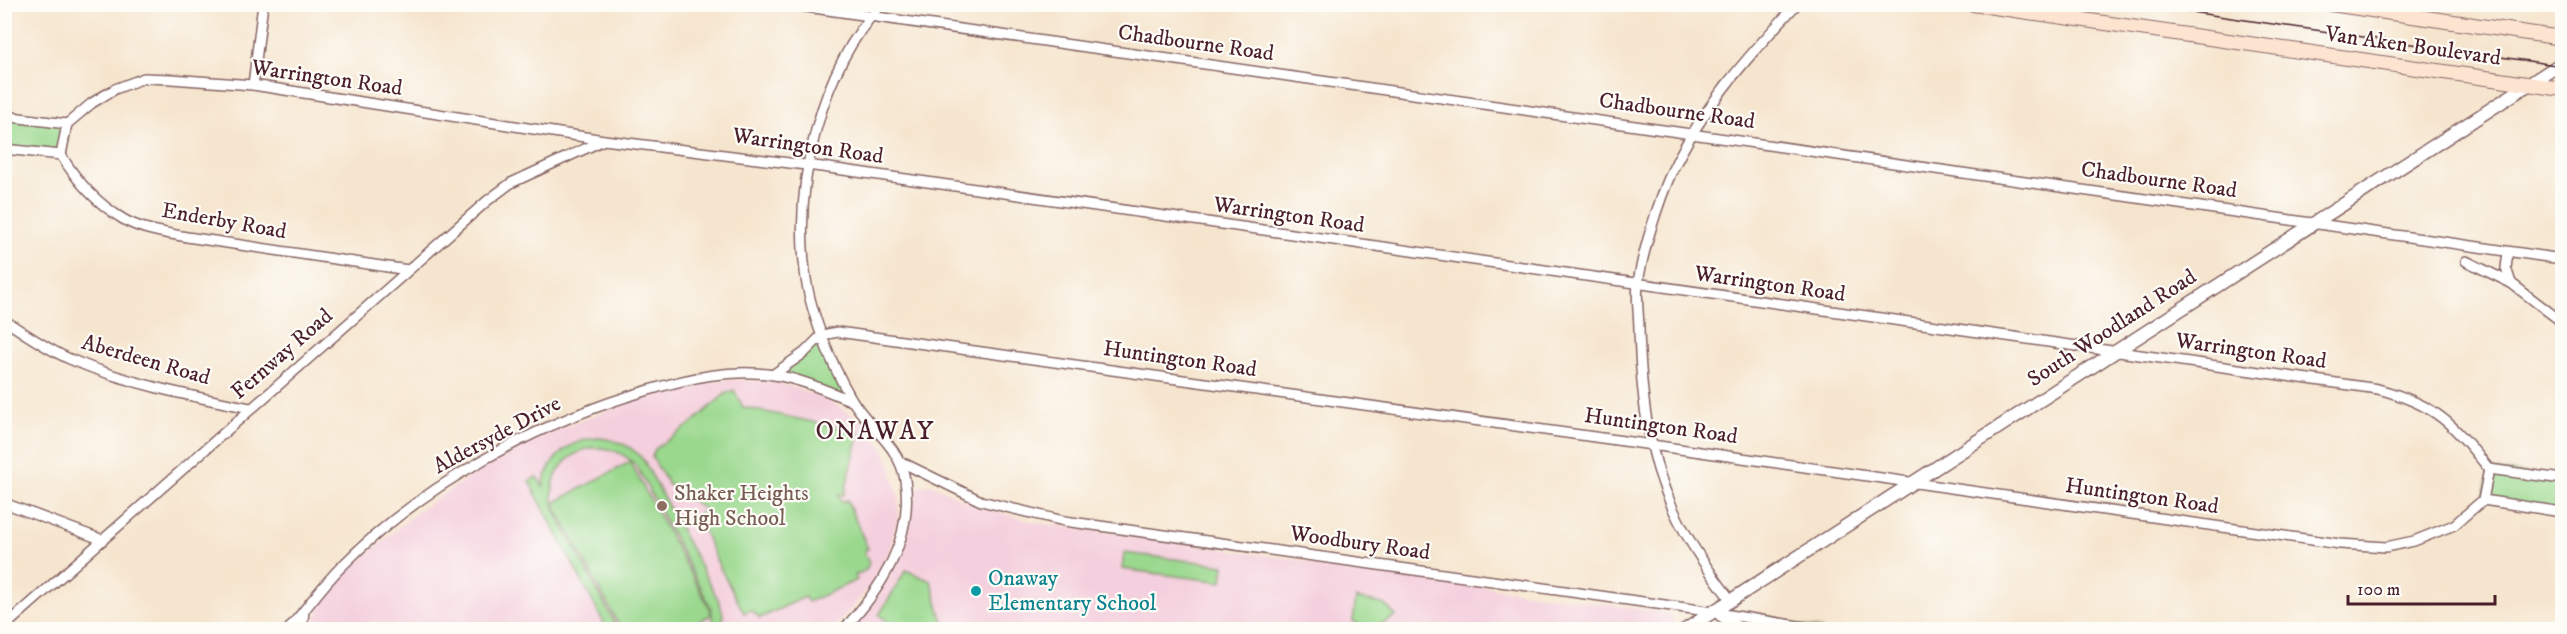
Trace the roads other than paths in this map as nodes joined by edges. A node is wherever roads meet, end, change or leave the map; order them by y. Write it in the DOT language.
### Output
graph roads {
  1 [pos="263,4"];
  2 [pos="786,4"];
  3 [pos="882,4"];
  4 [pos="1797,4"];
  5 [pos="1973,4"];
  6 [pos="2331,4"];
  7 [pos="871,16"];
  8 [pos="2562,38"];
  9 [pos="2562,63"];
  10 [pos="2531,83"];
  11 [pos="253,85"];
  12 [pos="2562,89"];
  13 [pos="4,116"];
  14 [pos="67,124"];
  15 [pos="1695,133"];
  16 [pos="604,140"];
  17 [pos="4,148"];
  18 [pos="61,155"];
  19 [pos="809,165"];
  20 [pos="2315,222"];
  21 [pos="2508,252"];
  22 [pos="2562,259"];
  23 [pos="2466,261"];
  24 [pos="408,270"];
  25 [pos="2511,284"];
  26 [pos="1638,285"];
  27 [pos="4,320"];
  28 [pos="2562,322"];
  29 [pos="822,335"];
  30 [pos="2115,352"];
  31 [pos="774,374"];
  32 [pos="852,401"];
  33 [pos="250,408"];
  34 [pos="1650,444"];
  35 [pos="901,462"];
  36 [pos="2489,469"];
  37 [pos="2562,479"];
  38 [pos="1912,482"];
  39 [pos="2483,500"];
  40 [pos="4,503"];
  41 [pos="2562,512"];
  42 [pos="103,540"];
  43 [pos="1730,599"];
  44 [pos="304,610"];
  45 [pos="1712,612"];
  46 [pos="4,627"];
  47 [pos="1789,627"];
  48 [pos="288,630"];
  49 [pos="302,630"];
  50 [pos="843,630"];
  51 [pos="1685,630"];
  52 [pos="1744,630"];
  53 [pos="1823,630"];
  1 -- 11 [label="street"];
  2 -- 7 [label="street, Chadbourne Road"];
  3 -- 7 [label="street"];
  4 -- 15 [label="street"];
  5 -- 10 [label="main road, Van Aken Boulevard"];
  6 -- 8 [label="main road, Van Aken Boulevard"];
  7 -- 15 [label="street, Chadbourne Road"];
  7 -- 19 [label="street"];
  9 -- 10 [label="street, South Woodland Road"];
  10 -- 12 [label="main road, Van Aken Boulevard"];
  10 -- 20 [label="street, South Woodland Road"];
  11 -- 14 [label="street, Warrington Road"];
  11 -- 16 [label="street, Warrington Road"];
  13 -- 14 [label="street"];
  14 -- 18 [label="street"];
  15 -- 20 [label="street, Chadbourne Road"];
  15 -- 26 [label="street"];
  16 -- 19 [label="street, Warrington Road"];
  16 -- 24 [label="street, Fernway Road"];
  17 -- 18 [label="street"];
  18 -- 24 [label="street, Enderby Road"];
  19 -- 26 [label="street, Warrington Road"];
  19 -- 29 [label="street"];
  20 -- 21 [label="street, Chadbourne Road"];
  20 -- 30 [label="street, South Woodland Road"];
  21 -- 22 [label="street, Chadbourne Road"];
  21 -- 25 [label="street"];
  23 -- 25 [label="street"];
  24 -- 33 [label="street, Fernway Road"];
  25 -- 28 [label="street"];
  26 -- 30 [label="street, Warrington Road"];
  26 -- 34 [label="street"];
  27 -- 33 [label="street, Aberdeen Road"];
  29 -- 31 [label="street"];
  29 -- 32 [label="street"];
  29 -- 34 [label="street, Huntington Road"];
  30 -- 36 [label="street, Warrington Road"];
  30 -- 38 [label="street, South Woodland Road"];
  31 -- 32 [label="street, Aldersyde Drive"];
  31 -- 44 [label="street, Aldersyde Drive"];
  32 -- 35 [label="street"];
  33 -- 42 [label="street, Fernway Road"];
  34 -- 38 [label="street, Huntington Road"];
  34 -- 43 [label="street"];
  35 -- 45 [label="street, Woodbury Road"];
  35 -- 50 [label="street"];
  36 -- 37 [label="street"];
  36 -- 39 [label="street"];
  38 -- 39 [label="street, Huntington Road"];
  38 -- 43 [label="street, South Woodland Road"];
  39 -- 41 [label="street"];
  40 -- 42 [label="street"];
  42 -- 46 [label="street, Fernway Road"];
  43 -- 45 [label="street, South Woodland Road"];
  44 -- 48 [label="street, Aldersyde Drive"];
  44 -- 49 [label="street"];
  45 -- 47 [label="street, Woodbury Road"];
  45 -- 51 [label="street, South Woodland Road"];
  45 -- 52 [label="street"];
  47 -- 53 [label="street, Woodbury Road"];
}
